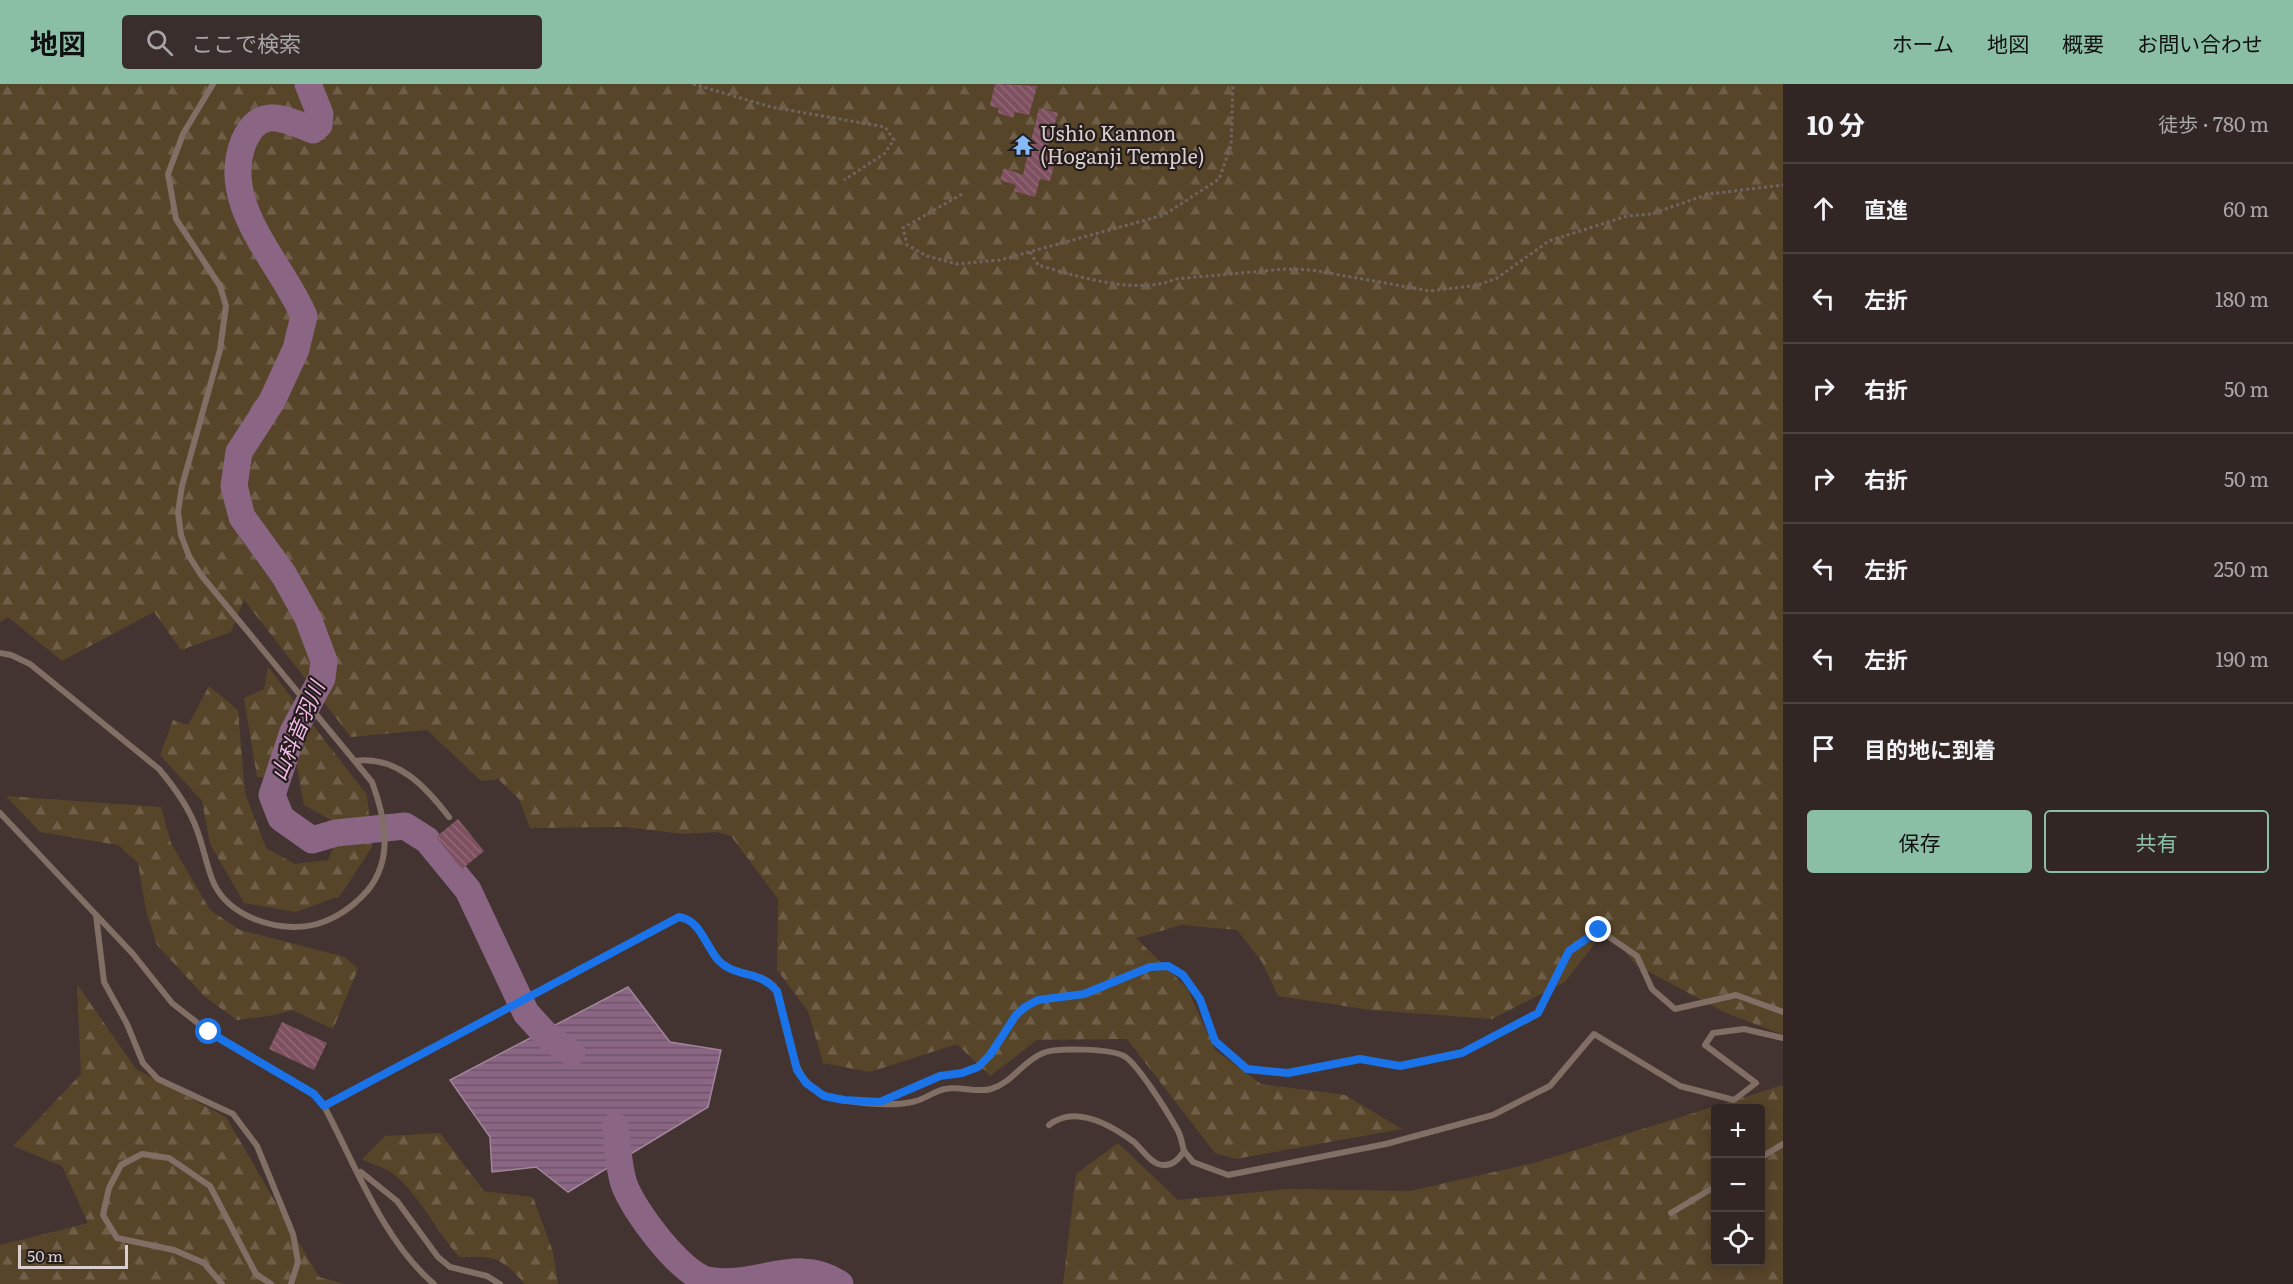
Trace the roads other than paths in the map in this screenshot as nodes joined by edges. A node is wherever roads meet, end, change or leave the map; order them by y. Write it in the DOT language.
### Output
graph roads {
  1 [pos="213,84"];
  2 [pos="0,653"];
  3 [pos="355,761"];
  4 [pos="0,813"];
  5 [pos="449,817"];
  6 [pos="95,913"];
  7 [pos="1783,1012"];
  8 [pos="1783,1038"];
  9 [pos="880,1102"];
  10 [pos="324,1106"];
  11 [pos="1049,1125"];
  12 [pos="1783,1144"];
  13 [pos="1184,1151"];
  14 [pos="1765,1155"];
  15 [pos="358,1170"];
  16 [pos="1711,1189"];
  17 [pos="1671,1214"];
  18 [pos="222,1284"];
  19 [pos="271,1284"];
  20 [pos="291,1284"];
  21 [pos="434,1284"];
  22 [pos="500,1284"];
  1 -- 3 [label="lane"];
  2 -- 3 [label="lane"];
  3 -- 5 [label="lane"];
  4 -- 6 [label="lane"];
  6 -- 10 [label="lane"];
  6 -- 20 [label="lane"];
  7 -- 9 [label="lane"];
  8 -- 13 [label="lane"];
  9 -- 10 [label="lane"];
  9 -- 13 [label="lane"];
  10 -- 15 [label="lane"];
  11 -- 13 [label="lane"];
  12 -- 14 [label="lane"];
  15 -- 21 [label="lane"];
  15 -- 22 [label="lane"];
  16 -- 17 [label="lane"];
  18 -- 19 [label="lane"];
}
